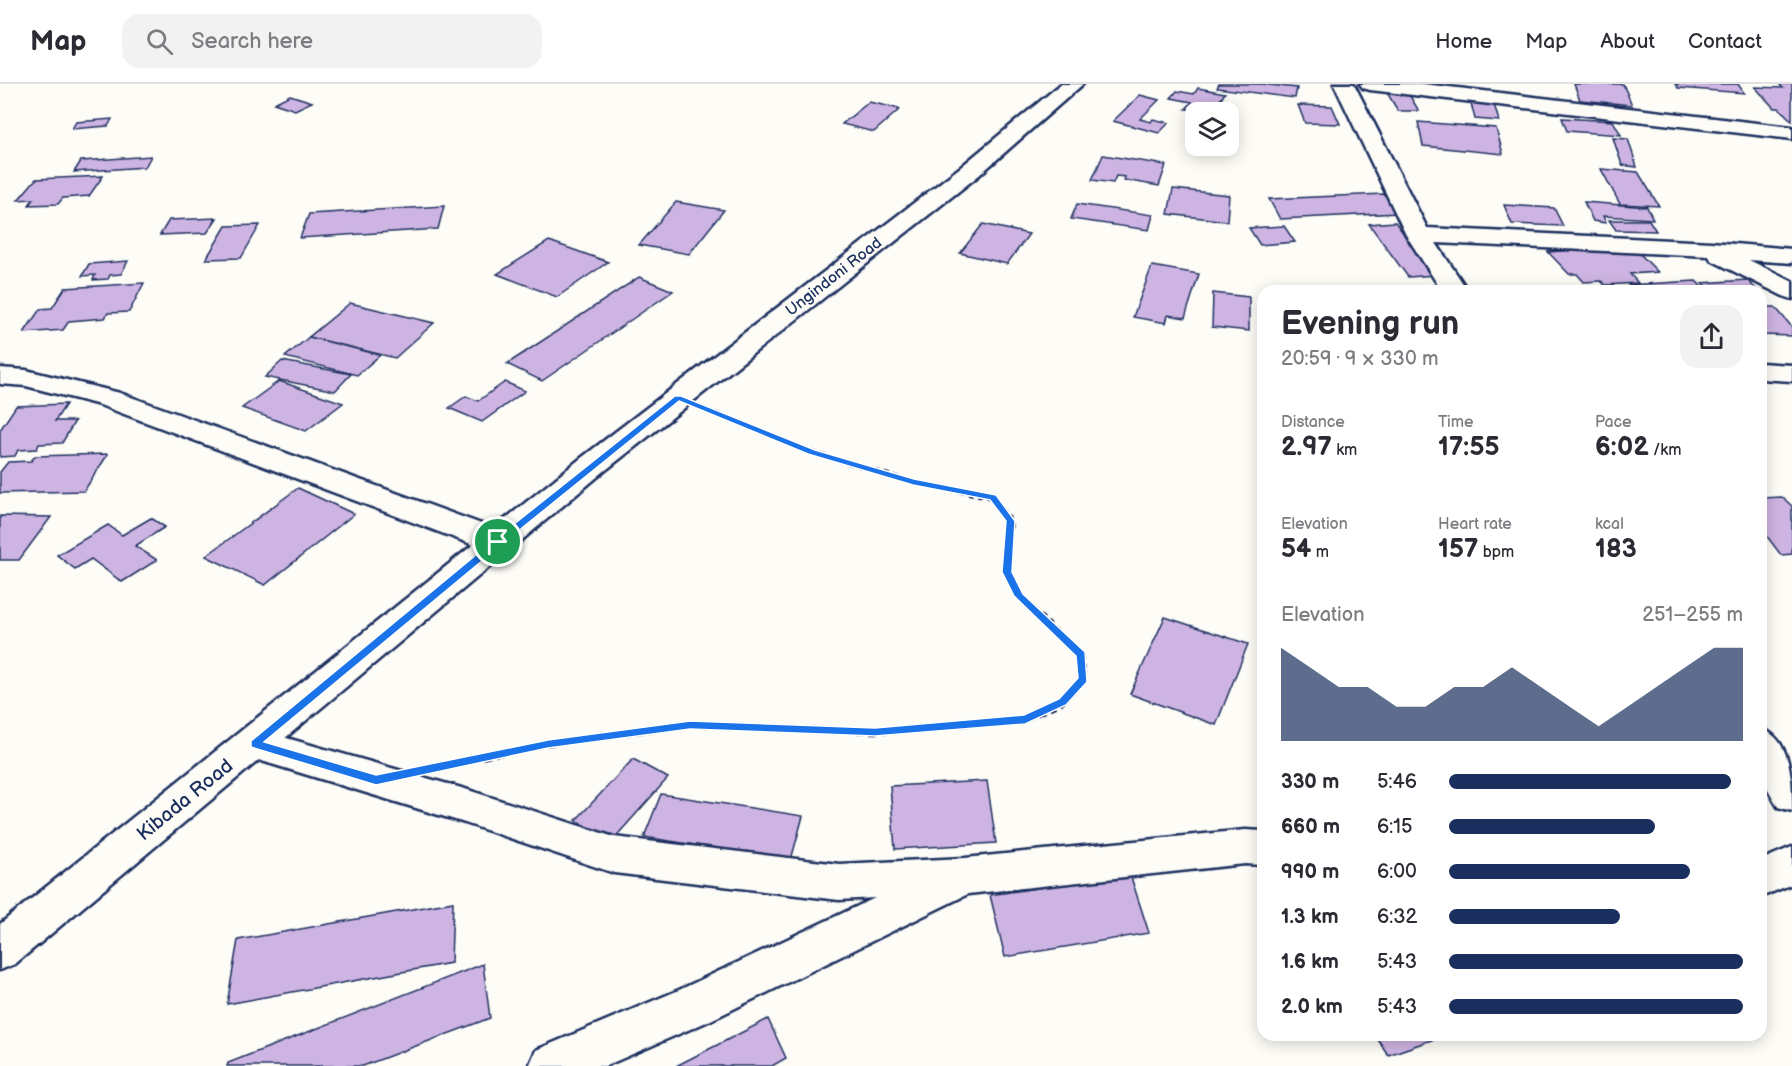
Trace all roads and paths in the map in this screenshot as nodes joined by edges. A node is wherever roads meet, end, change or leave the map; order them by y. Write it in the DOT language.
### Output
graph roads {
  1 [pos="1073,84"];
  2 [pos="1344,84"];
  3 [pos="1370,84"];
  4 [pos="1792,133"];
  5 [pos="1418,235"];
  6 [pos="1711,249"];
  7 [pos="1792,256"];
  8 [pos="1451,285"];
  9 [pos="1792,291"];
  10 [pos="1767,371"];
  11 [pos="1792,372"];
  12 [pos="0,376"];
  13 [pos="678,398"];
  14 [pos="591,466"];
  15 [pos="498,542"];
  16 [pos="255,744"];
  17 [pos="1767,753"];
  18 [pos="456,763"];
  19 [pos="1792,795"];
  20 [pos="1257,848"];
  21 [pos="1792,865"];
  22 [pos="965,876"];
  23 [pos="1767,876"];
  24 [pos="0,950"];
  25 [pos="552,1066"];
  1 -- 13 [label="street, Ungindoni Road"];
  2 -- 5 [label="street"];
  3 -- 4 [label="street"];
  5 -- 6 [label="street"];
  5 -- 8 [label="street"];
  6 -- 7 [label="street"];
  6 -- 9 [label="street"];
  10 -- 11 [label="street"];
  12 -- 15 [label="street"];
  13 -- 14 [label="street, Ungindoni Road"];
  13 -- 18 [label="path"];
  14 -- 15 [label="street, Kibada Road"];
  15 -- 16 [label="street, Kibada Road"];
  16 -- 22 [label="street"];
  16 -- 24 [label="street, Kibada Road"];
  17 -- 19 [label="street"];
  20 -- 22 [label="street"];
  21 -- 23 [label="street"];
  22 -- 25 [label="street"];
}
